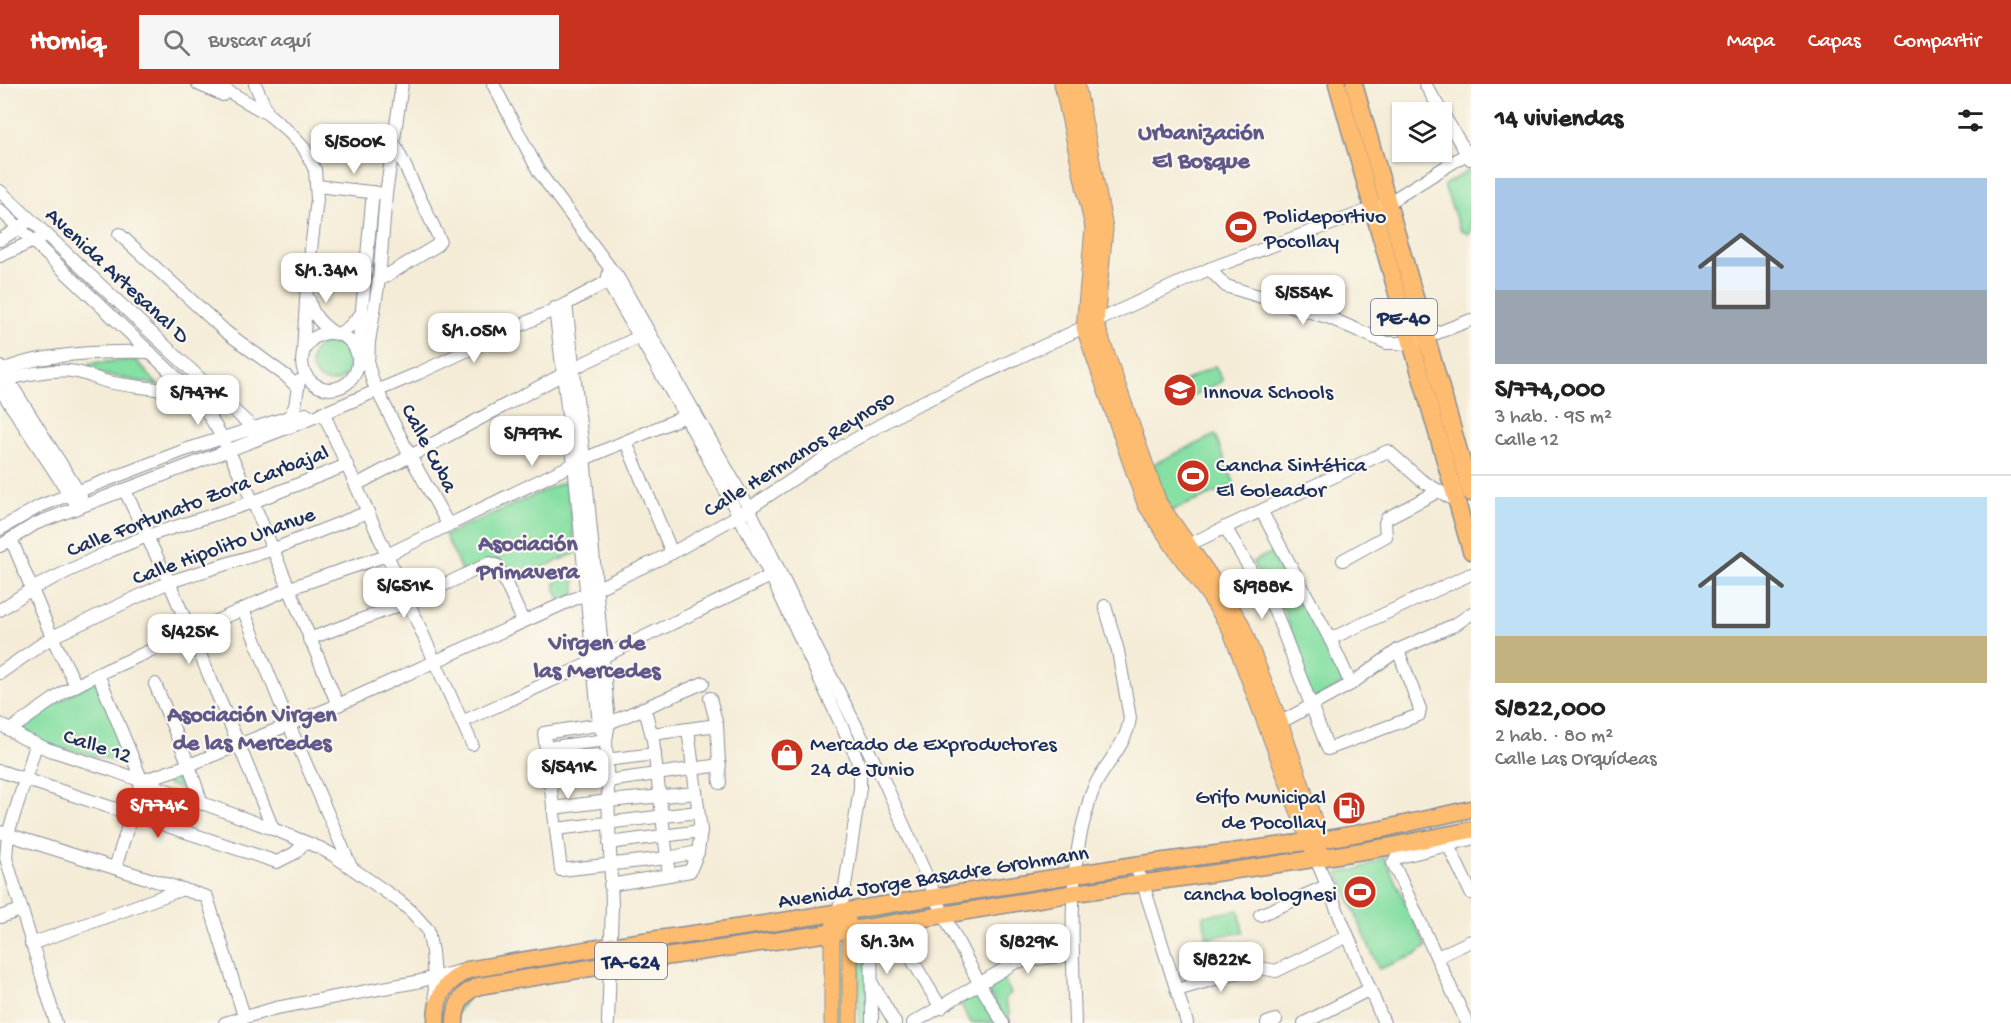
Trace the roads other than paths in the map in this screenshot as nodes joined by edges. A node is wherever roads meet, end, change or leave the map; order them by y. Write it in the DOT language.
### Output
graph roads {
  1 [pos="198,84"];
  2 [pos="215,84"];
  3 [pos="255,84"];
  4 [pos="402,84"];
  5 [pos="493,84"];
  6 [pos="1062,84"];
  7 [pos="1077,84"];
  8 [pos="1427,84"];
  9 [pos="1343,85"];
  10 [pos="268,114"];
  11 [pos="395,145"];
  12 [pos="1470,155"];
  13 [pos="317,186"];
  14 [pos="0,191"];
  15 [pos="373,192"];
  16 [pos="386,194"];
  17 [pos="1094,203"];
  18 [pos="1381,206"];
  19 [pos="0,210"];
  20 [pos="30,219"];
  21 [pos="19,229"];
  22 [pos="119,234"];
  23 [pos="45,235"];
  24 [pos="0,240"];
  25 [pos="34,242"];
  26 [pos="0,256"];
  27 [pos="1209,269"];
  28 [pos="611,275"];
  29 [pos="379,280"];
  30 [pos="307,283"];
  31 [pos="561,306"];
  32 [pos="362,313"];
  33 [pos="1471,320"];
  34 [pos="1090,326"];
  35 [pos="336,334"];
  36 [pos="645,334"];
  37 [pos="1419,340"];
  38 [pos="150,352"];
  39 [pos="302,357"];
  40 [pos="358,358"];
  41 [pos="569,371"];
  42 [pos="2,377"];
  43 [pos="353,377"];
  44 [pos="299,382"];
  45 [pos="370,388"];
  46 [pos="327,389"];
  47 [pos="346,394"];
  48 [pos="199,399"];
  49 [pos="329,410"];
  50 [pos="691,415"];
  51 [pos="290,422"];
  52 [pos="255,435"];
  53 [pos="222,437"];
  54 [pos="626,442"];
  55 [pos="228,451"];
  56 [pos="410,456"];
  57 [pos="579,461"];
  58 [pos="347,465"];
  59 [pos="356,485"];
  60 [pos="1467,489"];
  61 [pos="125,490"];
  62 [pos="1439,491"];
  63 [pos="74,493"];
  64 [pos="253,502"];
  65 [pos="83,507"];
  66 [pos="368,512"];
  67 [pos="744,512"];
  68 [pos="1262,512"];
  69 [pos="1467,520"];
  70 [pos="1163,521"];
  71 [pos="448,524"];
  72 [pos="1225,527"];
  73 [pos="0,528"];
  74 [pos="147,536"];
  75 [pos="5,542"];
  76 [pos="1188,545"];
  77 [pos="274,549"];
  78 [pos="1471,551"];
  79 [pos="672,553"];
  80 [pos="387,555"];
  81 [pos="1343,560"];
  82 [pos="776,573"];
  83 [pos="1471,574"];
  84 [pos="169,582"];
  85 [pos="33,588"];
  86 [pos="290,588"];
  87 [pos="597,588"];
  88 [pos="585,594"];
  89 [pos="408,602"];
  90 [pos="1105,606"];
  91 [pos="243,609"];
  92 [pos="0,610"];
  93 [pos="1471,614"];
  94 [pos="523,621"];
  95 [pos="191,632"];
  96 [pos="52,637"];
  97 [pos="309,639"];
  98 [pos="1330,639"];
  99 [pos="1398,650"];
  100 [pos="598,660"];
  101 [pos="435,663"];
  102 [pos="0,673"];
  103 [pos="98,674"];
  104 [pos="703,683"];
  105 [pos="155,684"];
  106 [pos="1351,684"];
  107 [pos="76,685"];
  108 [pos="710,698"];
  109 [pos="338,705"];
  110 [pos="1311,706"];
  111 [pos="642,708"];
  112 [pos="462,722"];
  113 [pos="604,724"];
  114 [pos="289,725"];
  115 [pos="717,725"];
  116 [pos="1274,725"];
  117 [pos="5,727"];
  118 [pos="688,729"];
  119 [pos="652,734"];
  120 [pos="606,740"];
  121 [pos="545,742"];
  122 [pos="239,744"];
  123 [pos="472,744"];
  124 [pos="36,745"];
  125 [pos="655,754"];
  126 [pos="606,760"];
  127 [pos="189,765"];
  128 [pos="720,765"];
  129 [pos="549,767"];
  130 [pos="693,770"];
  131 [pos="0,771"];
  132 [pos="657,775"];
  133 [pos="882,779"];
  134 [pos="26,780"];
  135 [pos="142,781"];
  136 [pos="607,781"];
  137 [pos="720,783"];
  138 [pos="860,788"];
  139 [pos="696,793"];
  140 [pos="660,796"];
  141 [pos="608,801"];
  142 [pos="202,804"];
  143 [pos="554,808"];
  144 [pos="1471,809"];
  145 [pos="698,812"];
  146 [pos="131,815"];
  147 [pos="662,816"];
  148 [pos="608,823"];
  149 [pos="273,829"];
  150 [pos="1382,829"];
  151 [pos="556,830"];
  152 [pos="1471,830"];
  153 [pos="701,831"];
  154 [pos="4,833"];
  155 [pos="664,837"];
  156 [pos="1471,839"];
  157 [pos="1314,840"];
  158 [pos="305,842"];
  159 [pos="609,843"];
  160 [pos="1448,845"];
  161 [pos="698,852"];
  162 [pos="1391,853"];
  163 [pos="667,858"];
  164 [pos="1316,859"];
  165 [pos="609,864"];
  166 [pos="1135,865"];
  167 [pos="115,868"];
  168 [pos="352,868"];
  169 [pos="669,875"];
  170 [pos="1076,875"];
  171 [pos="1143,884"];
  172 [pos="610,885"];
  173 [pos="1326,886"];
  174 [pos="183,889"];
  175 [pos="1471,893"];
  176 [pos="1075,894"];
  177 [pos="936,897"];
  178 [pos="21,909"];
  179 [pos="841,912"];
  180 [pos="944,915"];
  181 [pos="1260,915"];
  182 [pos="0,917"];
  183 [pos="890,923"];
  184 [pos="871,927"];
  185 [pos="850,930"];
  186 [pos="772,932"];
  187 [pos="832,933"];
  188 [pos="1348,936"];
  189 [pos="1471,941"];
  190 [pos="31,944"];
  191 [pos="609,946"];
  192 [pos="432,952"];
  193 [pos="1073,954"];
  194 [pos="1437,957"];
  195 [pos="609,965"];
  196 [pos="467,970"];
  197 [pos="435,978"];
  198 [pos="416,982"];
  199 [pos="979,983"];
  200 [pos="873,985"];
  201 [pos="1370,989"];
  202 [pos="1177,990"];
  203 [pos="436,1004"];
  204 [pos="941,1008"];
  205 [pos="1466,1015"];
  206 [pos="244,1016"];
  207 [pos="56,1023"];
  208 [pos="225,1023"];
  209 [pos="436,1023"];
  210 [pos="455,1023"];
  211 [pos="608,1023"];
  212 [pos="832,1023"];
  213 [pos="850,1023"];
  214 [pos="872,1023"];
  215 [pos="895,1023"];
  216 [pos="913,1023"];
  217 [pos="1003,1023"];
  218 [pos="1075,1023"];
  219 [pos="1187,1023"];
  220 [pos="1304,1023"];
  221 [pos="1384,1023"];
  1 -- 10 [label="street"];
  2 -- 10 [label="street"];
  3 -- 10 [label="street"];
  4 -- 11 [label="street"];
  5 -- 28 [label="street"];
  6 -- 17 [label="main road"];
  7 -- 17 [label="main road"];
  8 -- 12 [label="street"];
  9 -- 18 [label="highway, PE-40"];
  10 -- 13 [label="street"];
  11 -- 16 [label="street"];
  11 -- 29 [label="street"];
  12 -- 18 [label="street, Calle Hermanos Reynoso"];
  13 -- 15 [label="street"];
  13 -- 30 [label="street"];
  14 -- 20 [label="street, Avenida Artesanal D"];
  15 -- 16 [label="street"];
  15 -- 32 [label="street"];
  16 -- 29 [label="street"];
  17 -- 34 [label="main road"];
  18 -- 27 [label="street, Calle Hermanos Reynoso"];
  18 -- 37 [label="highway, PE-40"];
  19 -- 21 [label="street, Avenida Artesanal D"];
  20 -- 21 [label="street"];
  20 -- 23 [label="street, Avenida Artesanal D"];
  21 -- 24 [label="street"];
  21 -- 25 [label="street, Avenida Artesanal D"];
  22 -- 44 [label="street"];
  23 -- 25 [label="street"];
  23 -- 52 [label="street, Avenida Artesanal D"];
  25 -- 26 [label="street"];
  25 -- 38 [label="street, Avenida Artesanal D"];
  27 -- 34 [label="street, Calle Hermanos Reynoso"];
  27 -- 37 [label="street"];
  28 -- 31 [label="street"];
  28 -- 36 [label="street"];
  29 -- 45 [label="street"];
  30 -- 35 [label="street"];
  30 -- 39 [label="street"];
  31 -- 41 [label="street"];
  31 -- 45 [label="street"];
  32 -- 35 [label="street"];
  32 -- 40 [label="street"];
  33 -- 37 [label="street"];
  34 -- 67 [label="street, Calle Hermanos Reynoso"];
  34 -- 70 [label="main road"];
  35 -- 39 [label="street"];
  35 -- 40 [label="street"];
  36 -- 41 [label="street"];
  36 -- 50 [label="street"];
  37 -- 60 [label="highway, PE-40"];
  37 -- 60 [label="highway, PE-40"];
  38 -- 42 [label="street"];
  38 -- 48 [label="street, Avenida Artesanal D"];
  39 -- 44 [label="street"];
  39 -- 46 [label="street"];
  40 -- 43 [label="street"];
  41 -- 56 [label="street"];
  41 -- 57 [label="street"];
  42 -- 48 [label="street"];
  42 -- 63 [label="street"];
  43 -- 45 [label="street"];
  43 -- 46 [label="street"];
  43 -- 47 [label="street"];
  44 -- 51 [label="street"];
  45 -- 47 [label="street"];
  45 -- 49 [label="street"];
  45 -- 56 [label="street, Calle Cuba"];
  46 -- 47 [label="street"];
  47 -- 49 [label="street"];
  48 -- 53 [label="street, Avenida Artesanal D"];
  49 -- 51 [label="street"];
  49 -- 58 [label="street"];
  50 -- 54 [label="street"];
  50 -- 67 [label="street"];
  51 -- 52 [label="street"];
  52 -- 53 [label="street"];
  52 -- 55 [label="street"];
  53 -- 55 [label="street, Avenida Artesanal D"];
  53 -- 63 [label="street"];
  54 -- 57 [label="street"];
  54 -- 79 [label="street"];
  55 -- 61 [label="street"];
  55 -- 64 [label="street, Avenida Artesanal D"];
  56 -- 59 [label="street"];
  56 -- 71 [label="street, Calle Cuba"];
  57 -- 71 [label="street"];
  57 -- 87 [label="street"];
  57 -- 88 [label="street"];
  58 -- 59 [label="street"];
  58 -- 64 [label="street, Calle Fortunato Zora Carbajal"];
  59 -- 66 [label="street"];
  60 -- 62 [label="street"];
  60 -- 69 [label="highway, PE-40"];
  61 -- 65 [label="street"];
  61 -- 74 [label="street"];
  62 -- 68 [label="street"];
  62 -- 81 [label="street"];
  63 -- 65 [label="street"];
  63 -- 73 [label="street"];
  64 -- 74 [label="street, Calle Fortunato Zora Carbajal"];
  64 -- 77 [label="street, Avenida Artesanal D"];
  65 -- 75 [label="street"];
  66 -- 77 [label="street, Calle Hipolito Unanue"];
  66 -- 80 [label="street"];
  67 -- 79 [label="street, Calle Hermanos Reynoso"];
  67 -- 82 [label="street"];
  68 -- 72 [label="street"];
  68 -- 98 [label="street"];
  69 -- 78 [label="highway, PE-40"];
  70 -- 76 [label="main road"];
  70 -- 116 [label="main road"];
  71 -- 80 [label="street"];
  72 -- 76 [label="street"];
  72 -- 110 [label="street"];
  74 -- 84 [label="street"];
  74 -- 85 [label="street, Calle Fortunato Zora Carbajal"];
  75 -- 85 [label="street"];
  76 -- 116 [label="main road"];
  77 -- 84 [label="street, Calle Hipolito Unanue"];
  77 -- 86 [label="street, Avenida Artesanal D"];
  79 -- 87 [label="street, Calle Hermanos Reynoso"];
  80 -- 86 [label="street"];
  80 -- 89 [label="street"];
  82 -- 100 [label="street"];
  82 -- 133 [label="street"];
  82 -- 138 [label="street"];
  83 -- 98 [label="street"];
  84 -- 95 [label="street"];
  84 -- 96 [label="street, Calle Hipolito Unanue"];
  85 -- 92 [label="street, Calle Fortunato Zora Carbajal"];
  85 -- 96 [label="street"];
  86 -- 91 [label="street"];
  86 -- 97 [label="street, Avenida Artesanal D"];
  87 -- 88 [label="street, Calle Hermanos Reynoso"];
  87 -- 100 [label="street"];
  88 -- 94 [label="street, Calle Hermanos Reynoso"];
  88 -- 100 [label="street"];
  89 -- 94 [label="street"];
  89 -- 97 [label="street"];
  89 -- 101 [label="street"];
  90 -- 170 [label="street"];
  91 -- 95 [label="street"];
  91 -- 114 [label="street"];
  93 -- 99 [label="street"];
  94 -- 101 [label="street, Calle Hermanos Reynoso"];
  95 -- 103 [label="street"];
  95 -- 122 [label="street"];
  96 -- 102 [label="street, Calle Hipolito Unanue"];
  96 -- 107 [label="street"];
  97 -- 109 [label="street, Avenida Artesanal D"];
  98 -- 106 [label="street"];
  99 -- 106 [label="street"];
  99 -- 110 [label="street"];
  100 -- 112 [label="street"];
  100 -- 113 [label="street"];
  101 -- 109 [label="street, Calle Hermanos Reynoso"];
  101 -- 112 [label="street"];
  103 -- 107 [label="street"];
  103 -- 135 [label="street"];
  104 -- 111 [label="street"];
  105 -- 127 [label="street"];
  106 -- 110 [label="street"];
  107 -- 117 [label="street"];
  108 -- 115 [label="street"];
  109 -- 114 [label="street, Calle Hermanos Reynoso"];
  110 -- 116 [label="street"];
  111 -- 113 [label="street"];
  111 -- 119 [label="street"];
  112 -- 123 [label="street"];
  113 -- 120 [label="street"];
  113 -- 121 [label="street"];
  114 -- 122 [label="street, Calle Hermanos Reynoso"];
  114 -- 168 [label="street"];
  115 -- 118 [label="street"];
  115 -- 128 [label="street"];
  116 -- 157 [label="main road"];
  117 -- 124 [label="street, Calle 12"];
  118 -- 119 [label="street"];
  118 -- 130 [label="street"];
  119 -- 125 [label="street"];
  120 -- 121 [label="street"];
  120 -- 126 [label="street"];
  121 -- 129 [label="street"];
  122 -- 127 [label="street, Calle Hermanos Reynoso"];
  122 -- 149 [label="street"];
  124 -- 134 [label="street"];
  124 -- 135 [label="street, Calle 12"];
  125 -- 126 [label="street"];
  125 -- 132 [label="street"];
  126 -- 129 [label="street"];
  126 -- 136 [label="street"];
  127 -- 135 [label="street, Calle Hermanos Reynoso"];
  127 -- 142 [label="street"];
  128 -- 130 [label="street"];
  128 -- 137 [label="street"];
  129 -- 143 [label="street"];
  130 -- 132 [label="street"];
  130 -- 139 [label="street"];
  131 -- 134 [label="street"];
  132 -- 136 [label="street"];
  132 -- 140 [label="street"];
  133 -- 138 [label="street"];
  133 -- 177 [label="street"];
  134 -- 146 [label="street"];
  134 -- 154 [label="street"];
  135 -- 142 [label="street, Calle 12"];
  135 -- 146 [label="street"];
  136 -- 141 [label="street"];
  138 -- 179 [label="street"];
  139 -- 140 [label="street"];
  139 -- 145 [label="street"];
  140 -- 141 [label="street"];
  140 -- 147 [label="street"];
  141 -- 143 [label="street"];
  141 -- 148 [label="street"];
  142 -- 149 [label="street, Calle 12"];
  143 -- 151 [label="street"];
  144 -- 150 [label="highway, Avenida Jorge Basadre Grohmann / TA-624"];
  145 -- 147 [label="street"];
  145 -- 153 [label="street"];
  146 -- 158 [label="street"];
  146 -- 167 [label="street"];
  147 -- 148 [label="street"];
  147 -- 155 [label="street"];
  148 -- 151 [label="street"];
  148 -- 159 [label="street"];
  149 -- 158 [label="street, Calle 12"];
  150 -- 157 [label="highway, Avenida Jorge Basadre Grohmann / TA-624"];
  150 -- 162 [label="highway"];
  151 -- 165 [label="street"];
  152 -- 162 [label="highway, Avenida Jorge Basadre Grohmann / TA-624"];
  153 -- 155 [label="street"];
  153 -- 161 [label="street"];
  154 -- 167 [label="street"];
  154 -- 178 [label="street"];
  155 -- 159 [label="street"];
  155 -- 163 [label="street"];
  156 -- 160 [label="street"];
  157 -- 164 [label="main road"];
  157 -- 166 [label="highway, Avenida Jorge Basadre Grohmann / TA-624"];
  158 -- 168 [label="street, Calle 12"];
  159 -- 165 [label="street"];
  160 -- 162 [label="street"];
  160 -- 175 [label="street"];
  161 -- 163 [label="street"];
  161 -- 169 [label="street"];
  162 -- 164 [label="highway, Avenida Jorge Basadre Grohmann / TA-624"];
  162 -- 194 [label="street"];
  163 -- 165 [label="street"];
  163 -- 169 [label="street"];
  164 -- 171 [label="highway, Avenida Jorge Basadre Grohmann / TA-624"];
  164 -- 173 [label="street"];
  165 -- 172 [label="street"];
  166 -- 170 [label="highway, Avenida Jorge Basadre Grohmann / TA-624"];
  166 -- 171 [label="street"];
  167 -- 174 [label="street"];
  168 -- 192 [label="street, Calle 12"];
  169 -- 172 [label="street"];
  170 -- 176 [label="street"];
  170 -- 177 [label="highway, Avenida Jorge Basadre Grohmann / TA-624"];
  171 -- 176 [label="highway, Avenida Jorge Basadre Grohmann / TA-624"];
  171 -- 202 [label="street"];
  172 -- 191 [label="street"];
  173 -- 181 [label="street"];
  173 -- 188 [label="street"];
  174 -- 190 [label="street"];
  174 -- 206 [label="street"];
  176 -- 180 [label="highway, Avenida Jorge Basadre Grohmann / TA-624"];
  176 -- 193 [label="street"];
  177 -- 179 [label="highway, Avenida Jorge Basadre Grohmann / TA-624"];
  177 -- 180 [label="street"];
  178 -- 182 [label="street"];
  178 -- 190 [label="street"];
  179 -- 185 [label="main road"];
  179 -- 186 [label="highway, Avenida Jorge Basadre Grohmann / TA-624"];
  179 -- 187 [label="main road"];
  180 -- 183 [label="highway, Avenida Jorge Basadre Grohmann / TA-624"];
  180 -- 199 [label="street"];
  183 -- 184 [label="highway, Avenida Jorge Basadre Grohmann / TA-624"];
  183 -- 204 [label="street"];
  184 -- 185 [label="highway, Avenida Jorge Basadre Grohmann / TA-624"];
  184 -- 200 [label="street"];
  185 -- 187 [label="highway, Avenida Jorge Basadre Grohmann / TA-624"];
  185 -- 213 [label="main road"];
  186 -- 187 [label="highway, Avenida Jorge Basadre Grohmann / TA-624"];
  186 -- 191 [label="highway, Avenida Jorge Basadre Grohmann / TA-624"];
  186 -- 195 [label="highway, Avenida Jorge Basadre Grohmann / TA-624"];
  187 -- 212 [label="main road"];
  188 -- 201 [label="street"];
  188 -- 202 [label="street"];
  189 -- 194 [label="street"];
  190 -- 207 [label="street"];
  191 -- 195 [label="street"];
  191 -- 196 [label="highway, Avenida Jorge Basadre Grohmann / TA-624"];
  192 -- 196 [label="street"];
  192 -- 197 [label="street, Calle 12"];
  193 -- 199 [label="street"];
  193 -- 218 [label="street"];
  194 -- 205 [label="street"];
  195 -- 210 [label="highway, Avenida Jorge Basadre Grohmann / TA-624"];
  195 -- 211 [label="street"];
  196 -- 197 [label="street"];
  196 -- 203 [label="highway"];
  197 -- 198 [label="street"];
  197 -- 203 [label="street, Calle 12"];
  198 -- 203 [label="street"];
  198 -- 206 [label="street"];
  199 -- 204 [label="street"];
  199 -- 217 [label="street"];
  200 -- 214 [label="street"];
  200 -- 215 [label="street"];
  201 -- 220 [label="street"];
  201 -- 221 [label="street"];
  202 -- 219 [label="street"];
  203 -- 209 [label="highway"];
  204 -- 216 [label="street"];
  206 -- 208 [label="street"];
}
